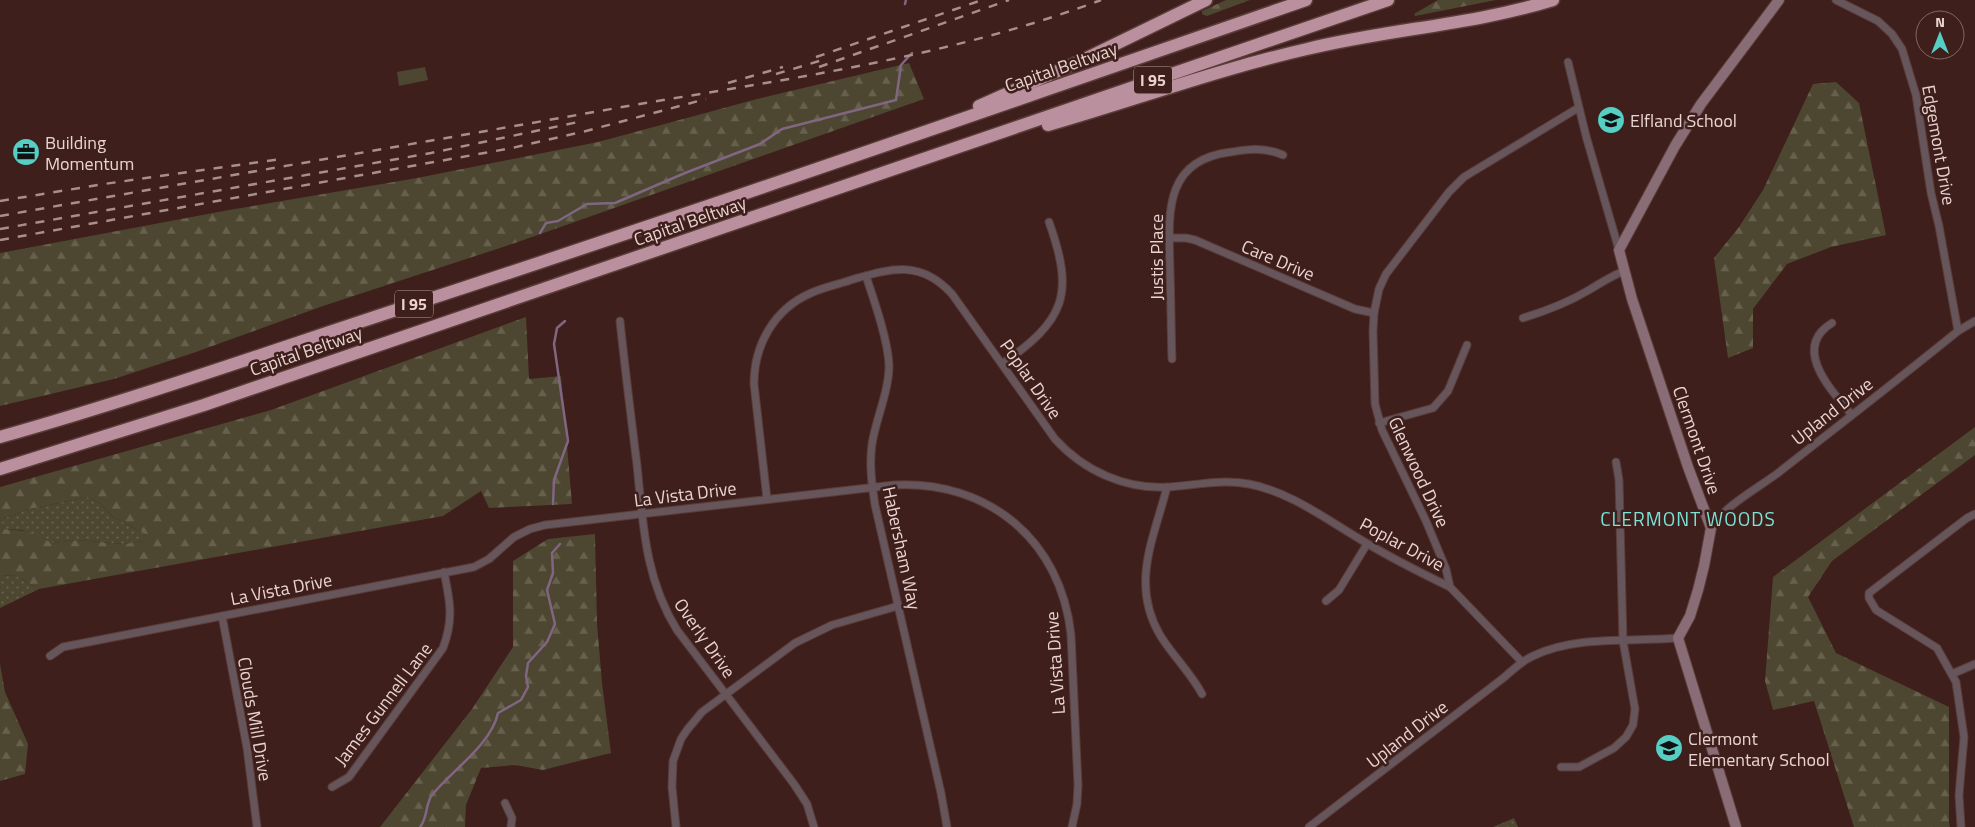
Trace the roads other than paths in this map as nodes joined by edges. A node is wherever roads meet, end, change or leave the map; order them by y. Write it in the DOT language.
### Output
graph roads {
  1 [pos="1206,0"];
  2 [pos="1306,0"];
  3 [pos="1388,0"];
  4 [pos="1553,0"];
  5 [pos="1779,0"];
  6 [pos="1836,0"];
  7 [pos="1568,62"];
  8 [pos="1578,108"];
  9 [pos="1283,155"];
  10 [pos="918,161"];
  11 [pos="825,165"];
  12 [pos="1049,222"];
  13 [pos="1170,238"];
  14 [pos="1619,250"];
  15 [pos="1624,271"];
  16 [pos="866,276"];
  17 [pos="1374,313"];
  18 [pos="1523,318"];
  19 [pos="620,321"];
  20 [pos="1975,321"];
  21 [pos="1832,323"];
  22 [pos="1958,331"];
  23 [pos="1467,345"];
  24 [pos="1172,358"];
  25 [pos="1002,364"];
  26 [pos="1851,414"];
  27 [pos="1379,423"];
  28 [pos="0,437"];
  29 [pos="1616,462"];
  30 [pos="0,469"];
  31 [pos="873,487"];
  32 [pos="1167,487"];
  33 [pos="767,499"];
  34 [pos="1975,514"];
  35 [pos="642,515"];
  36 [pos="1711,528"];
  37 [pos="1367,544"];
  38 [pos="444,572"];
  39 [pos="1450,587"];
  40 [pos="1326,601"];
  41 [pos="898,606"];
  42 [pos="222,616"];
  43 [pos="1678,638"];
  44 [pos="1623,641"];
  45 [pos="50,656"];
  46 [pos="1522,662"];
  47 [pos="1975,664"];
  48 [pos="1952,674"];
  49 [pos="726,694"];
  50 [pos="1202,694"];
  51 [pos="1561,767"];
  52 [pos="332,787"];
  53 [pos="505,803"];
  54 [pos="257,827"];
  55 [pos="511,827"];
  56 [pos="676,827"];
  57 [pos="814,827"];
  58 [pos="946,827"];
  59 [pos="1072,827"];
  60 [pos="1309,827"];
  61 [pos="1736,827"];
  62 [pos="1961,827"];
  1 -- 11 [label="highway"];
  2 -- 11 [label="highway, Capital Beltway / I 95"];
  3 -- 10 [label="highway, Capital Beltway / I 95"];
  4 -- 10 [label="highway"];
  5 -- 14 [label="street"];
  6 -- 22 [label="street, Edgemont Drive"];
  7 -- 8 [label="street, Clermont Drive"];
  8 -- 14 [label="street, Clermont Drive"];
  8 -- 17 [label="street, Glenwood Drive"];
  9 -- 13 [label="street, Justis Place"];
  10 -- 30 [label="highway, Capital Beltway / I 95"];
  11 -- 28 [label="highway, Capital Beltway / I 95"];
  12 -- 25 [label="street"];
  13 -- 17 [label="street, Care Drive"];
  13 -- 24 [label="street, Justis Place"];
  14 -- 15 [label="street, Clermont Drive"];
  15 -- 18 [label="street"];
  15 -- 36 [label="street, Clermont Drive"];
  16 -- 25 [label="street, Poplar Drive"];
  16 -- 31 [label="street, Habersham Way"];
  16 -- 33 [label="street, Poplar Drive"];
  17 -- 27 [label="street, Glenwood Drive"];
  19 -- 35 [label="street, Overly Drive"];
  20 -- 22 [label="street, Upland Drive"];
  21 -- 26 [label="street"];
  22 -- 26 [label="street, Upland Drive"];
  23 -- 27 [label="street"];
  25 -- 32 [label="street, Poplar Drive"];
  26 -- 36 [label="street, Upland Drive"];
  27 -- 39 [label="street, Glenwood Drive"];
  29 -- 44 [label="street"];
  31 -- 33 [label="street, La Vista Drive"];
  31 -- 41 [label="street, Habersham Way"];
  31 -- 59 [label="street, La Vista Drive"];
  32 -- 37 [label="street, Poplar Drive"];
  32 -- 50 [label="street"];
  33 -- 35 [label="street, La Vista Drive"];
  34 -- 48 [label="street"];
  35 -- 38 [label="street, La Vista Drive"];
  35 -- 49 [label="street, Overly Drive"];
  36 -- 43 [label="street"];
  37 -- 39 [label="street, Poplar Drive"];
  37 -- 40 [label="street"];
  38 -- 42 [label="street, La Vista Drive"];
  38 -- 52 [label="street, James Gunnell Lane"];
  39 -- 46 [label="street, Glenwood Drive"];
  41 -- 49 [label="street"];
  41 -- 58 [label="street, Habersham Way"];
  42 -- 45 [label="street, La Vista Drive"];
  42 -- 54 [label="street, Clouds Mill Drive"];
  43 -- 44 [label="street"];
  43 -- 61 [label="street"];
  44 -- 46 [label="street"];
  44 -- 51 [label="street"];
  46 -- 60 [label="street, Upland Drive"];
  47 -- 48 [label="street"];
  48 -- 62 [label="street"];
  49 -- 56 [label="street"];
  49 -- 57 [label="street, Overly Drive"];
  53 -- 55 [label="street"];
}
